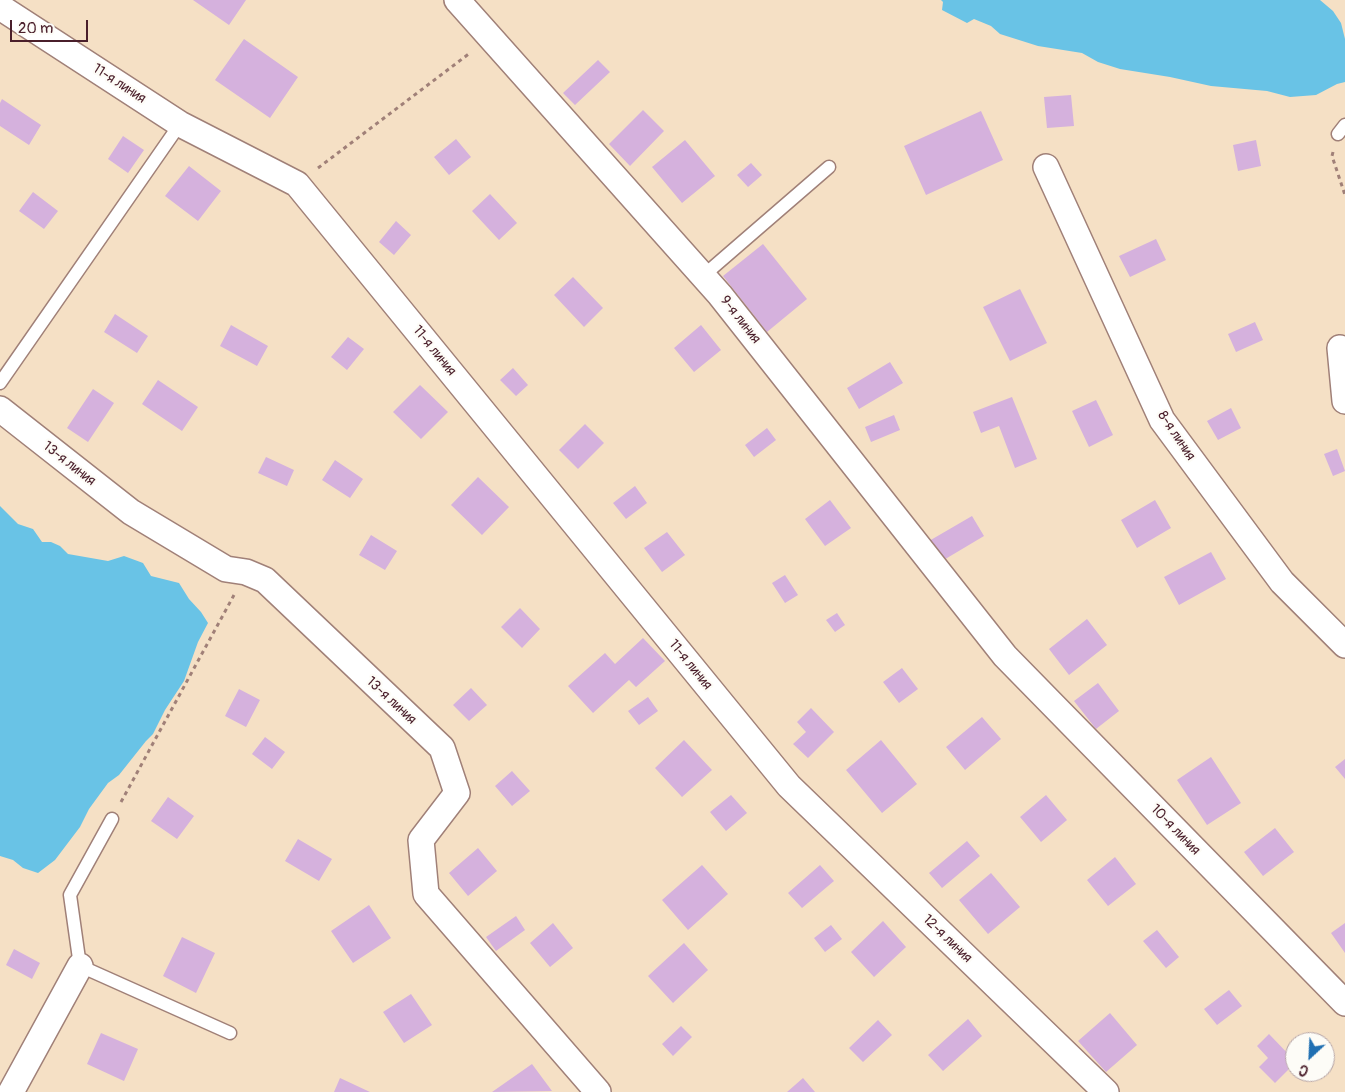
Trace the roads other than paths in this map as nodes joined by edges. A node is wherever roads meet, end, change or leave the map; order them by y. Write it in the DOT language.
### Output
graph roads {
  1 [pos="457,0"];
  2 [pos="0,7"];
  3 [pos="180,124"];
  4 [pos="829,166"];
  5 [pos="1046,167"];
  6 [pos="703,276"];
  7 [pos="1340,348"];
  8 [pos="0,383"];
  9 [pos="1345,400"];
  10 [pos="0,409"];
  11 [pos="1345,645"];
  12 [pos="1005,656"];
  13 [pos="789,786"];
  14 [pos="112,818"];
  15 [pos="80,966"];
  16 [pos="1345,1003"];
  17 [pos="230,1033"];
  18 [pos="11,1092"];
  19 [pos="598,1092"];
  20 [pos="1106,1092"];
  1 -- 6 [label="street, 9-я линия"];
  2 -- 3 [label="street, 11-я линия"];
  3 -- 8 [label="lane"];
  3 -- 13 [label="street, 11-я линия"];
  4 -- 6 [label="lane"];
  5 -- 11 [label="street, 8-я линия"];
  6 -- 12 [label="street, 9-я линия"];
  7 -- 9 [label="street"];
  10 -- 19 [label="street, 13-я линия"];
  12 -- 16 [label="street, 10-я линия"];
  13 -- 20 [label="street, 12-я линия"];
  14 -- 15 [label="lane"];
  15 -- 17 [label="lane"];
  15 -- 18 [label="street"];
}
